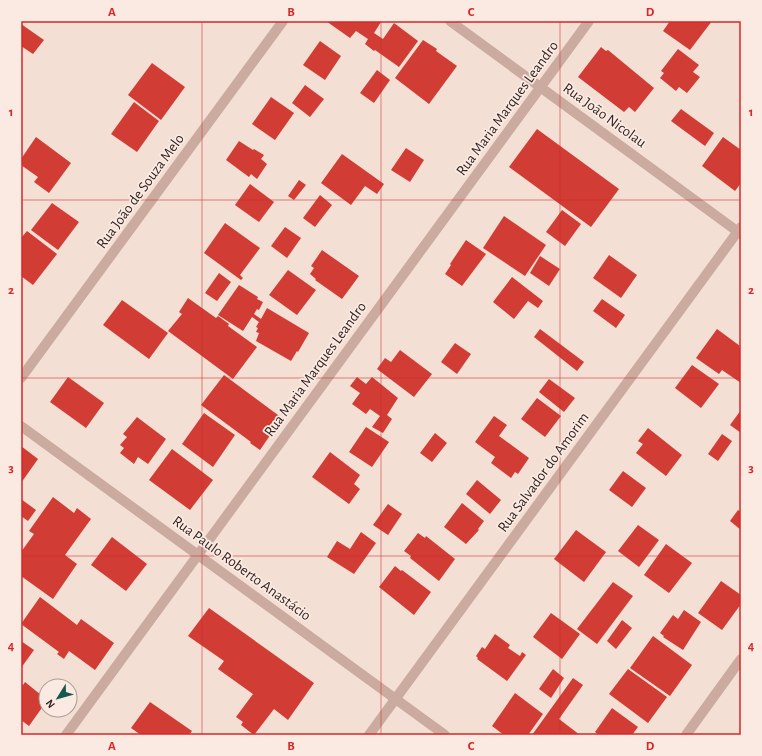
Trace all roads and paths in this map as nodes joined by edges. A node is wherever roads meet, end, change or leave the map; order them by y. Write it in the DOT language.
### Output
graph roads {
  1 [pos="283,21"];
  2 [pos="450,21"];
  3 [pos="588,21"];
  4 [pos="540,87"];
  5 [pos="740,230"];
  6 [pos="21,378"];
  7 [pos="21,426"];
  8 [pos="198,555"];
  9 [pos="741,659"];
  10 [pos="395,699"];
  11 [pos="66,735"];
  12 [pos="369,735"];
  13 [pos="445,735"];
  14 [pos="686,735"];
  1 -- 6 [label="street, Rua João de Souza Melo"];
  2 -- 4 [label="street, Rua João Nicolau"];
  3 -- 4 [label="street, Rua Maria Marques Leandro"];
  4 -- 5 [label="street, Rua João Nicolau"];
  4 -- 8 [label="street, Rua Maria Marques Leandro"];
  5 -- 10 [label="street, Rua Salvador do Amorim"];
  7 -- 8 [label="street, Rua Paulo Roberto Anastácio"];
  8 -- 10 [label="street, Rua Paulo Roberto Anastácio"];
  8 -- 11 [label="street, Rua Maria Marques Leandro"];
  9 -- 14 [label="street"];
  10 -- 12 [label="street, Rua Salvador do Amorim"];
  10 -- 13 [label="street, Rua Paulo Roberto Anastácio"];
}
